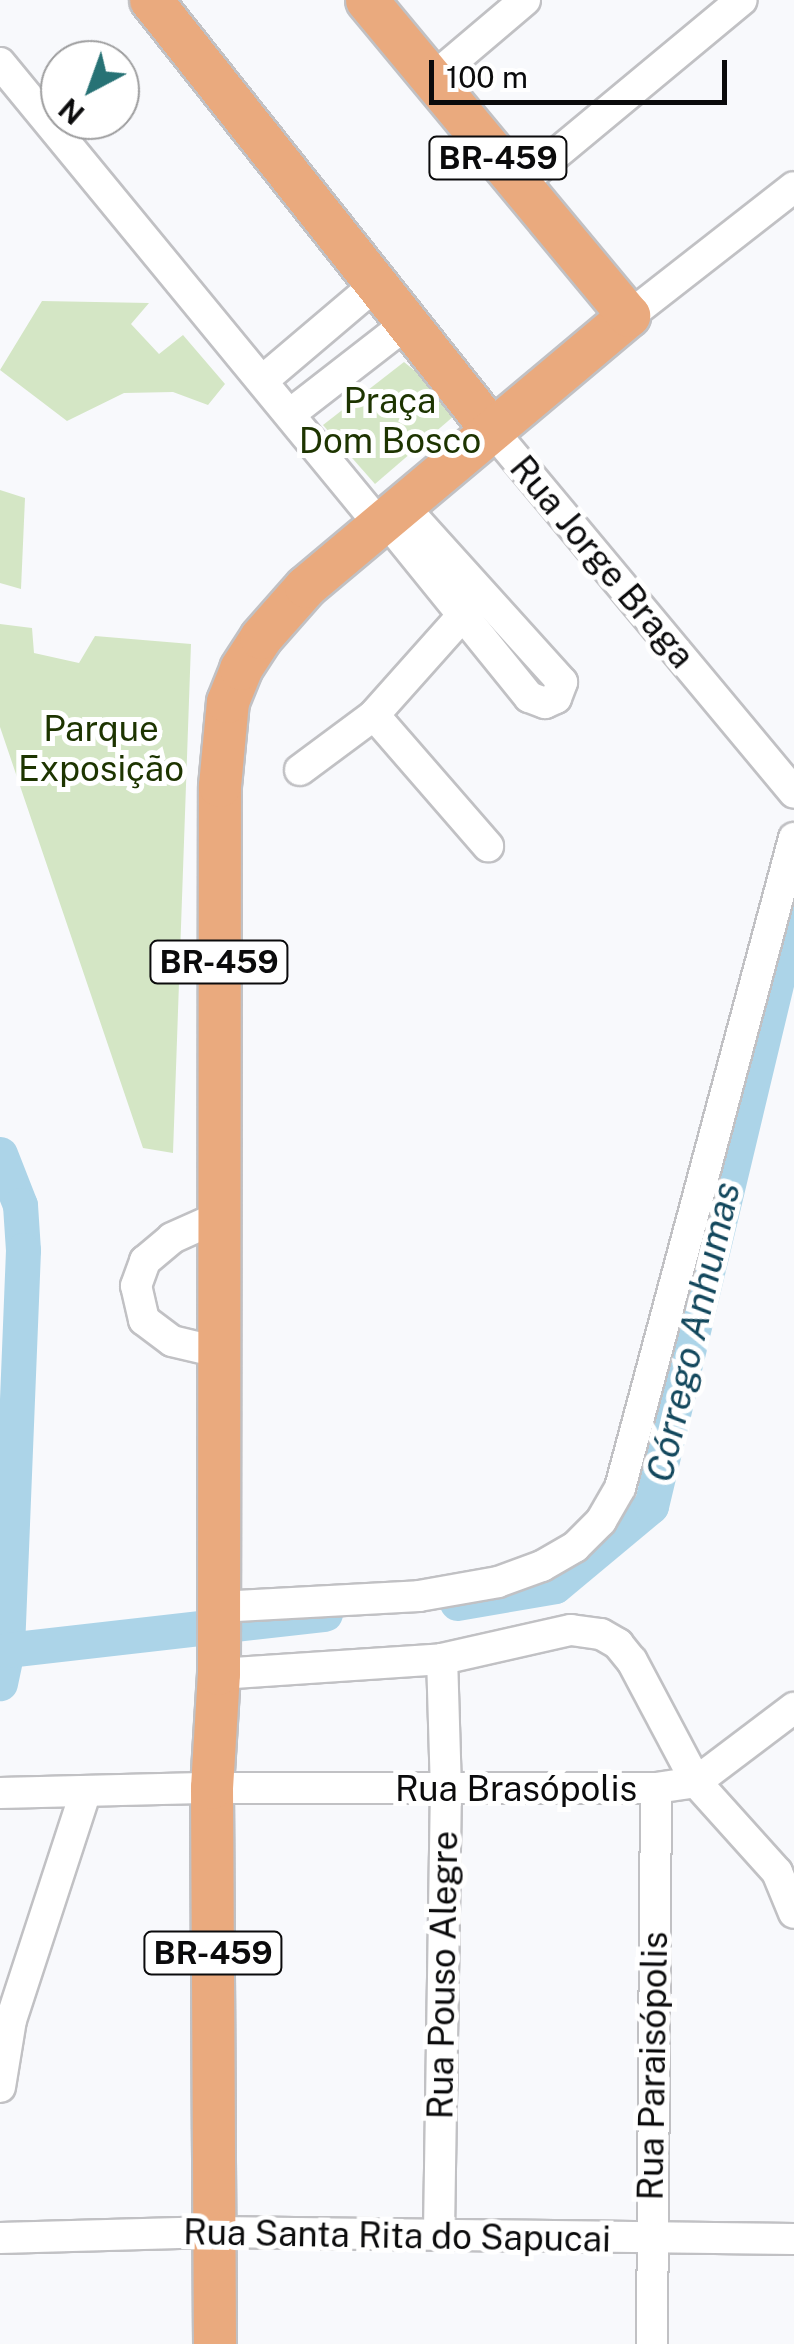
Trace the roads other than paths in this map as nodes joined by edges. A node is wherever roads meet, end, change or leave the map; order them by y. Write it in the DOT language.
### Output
graph roads {
  1 [pos="151,0"];
  2 [pos="367,0"];
  3 [pos="525,0"];
  4 [pos="742,0"];
  5 [pos="0,63"];
  6 [pos="432,79"];
  7 [pos="520,184"];
  8 [pos="794,187"];
  9 [pos="375,285"];
  10 [pos="629,316"];
  11 [pos="406,324"];
  12 [pos="262,382"];
  13 [pos="290,414"];
  14 [pos="492,430"];
  15 [pos="389,516"];
  16 [pos="463,615"];
  17 [pos="374,715"];
  18 [pos="300,770"];
  19 [pos="794,793"];
  20 [pos="794,838"];
  21 [pos="488,846"];
  22 [pos="219,1217"];
  23 [pos="218,1352"];
  24 [pos="218,1640"];
  25 [pos="442,1659"];
  26 [pos="794,1708"];
  27 [pos="696,1782"];
  28 [pos="212,1788"];
  29 [pos="656,1788"];
  30 [pos="446,1791"];
  31 [pos="0,1793"];
  32 [pos="84,1793"];
  33 [pos="794,1913"];
  34 [pos="0,2086"];
  35 [pos="215,2232"];
  36 [pos="439,2232"];
  37 [pos="0,2238"];
  38 [pos="652,2239"];
  39 [pos="794,2239"];
  40 [pos="214,2344"];
  41 [pos="652,2344"];
  1 -- 9 [label="highway, Rua Jorge Braga"];
  2 -- 6 [label="highway, BR-459"];
  3 -- 6 [label="street"];
  4 -- 7 [label="street"];
  5 -- 12 [label="street"];
  6 -- 7 [label="highway, BR-459"];
  7 -- 10 [label="highway, BR-459"];
  8 -- 10 [label="street"];
  9 -- 11 [label="highway, Rua Jorge Braga"];
  9 -- 12 [label="street"];
  10 -- 14 [label="highway, BR-459"];
  11 -- 13 [label="street"];
  11 -- 14 [label="highway, Rua Jorge Braga"];
  12 -- 13 [label="street"];
  13 -- 15 [label="street"];
  14 -- 15 [label="highway, BR-459"];
  14 -- 19 [label="street, Rua Jorge Braga"];
  15 -- 16 [label="street"];
  15 -- 16 [label="street"];
  15 -- 22 [label="highway, BR-459"];
  16 -- 17 [label="street"];
  17 -- 18 [label="street"];
  17 -- 21 [label="street"];
  20 -- 24 [label="street"];
  22 -- 23 [label="highway, BR-459"];
  22 -- 23 [label="street"];
  23 -- 24 [label="highway, BR-459"];
  24 -- 25 [label="street"];
  24 -- 28 [label="highway, BR-459"];
  25 -- 27 [label="street"];
  25 -- 30 [label="street, Rua Pouso Alegre"];
  26 -- 27 [label="street, Rua Brasópolis"];
  27 -- 29 [label="street, Rua Brasópolis"];
  27 -- 33 [label="street"];
  28 -- 30 [label="street, Rua Brasópolis"];
  28 -- 32 [label="street, Rua Brasópolis"];
  28 -- 35 [label="highway, BR-459"];
  29 -- 30 [label="street, Rua Brasópolis"];
  29 -- 38 [label="street, Rua Paraisópolis"];
  30 -- 36 [label="street, Rua Pouso Alegre"];
  31 -- 32 [label="street, Rua Brasópolis"];
  32 -- 34 [label="street"];
  35 -- 36 [label="street, Rua Santa Rita do Sapucai"];
  35 -- 37 [label="street, Rua Santa Rita do Sapucai"];
  35 -- 40 [label="highway, BR-459"];
  36 -- 38 [label="street, Rua Santa Rita do Sapucai"];
  38 -- 39 [label="street, Rua Santa Rita do Sapucai"];
  38 -- 41 [label="street, Rua Paraisópolis"];
}
